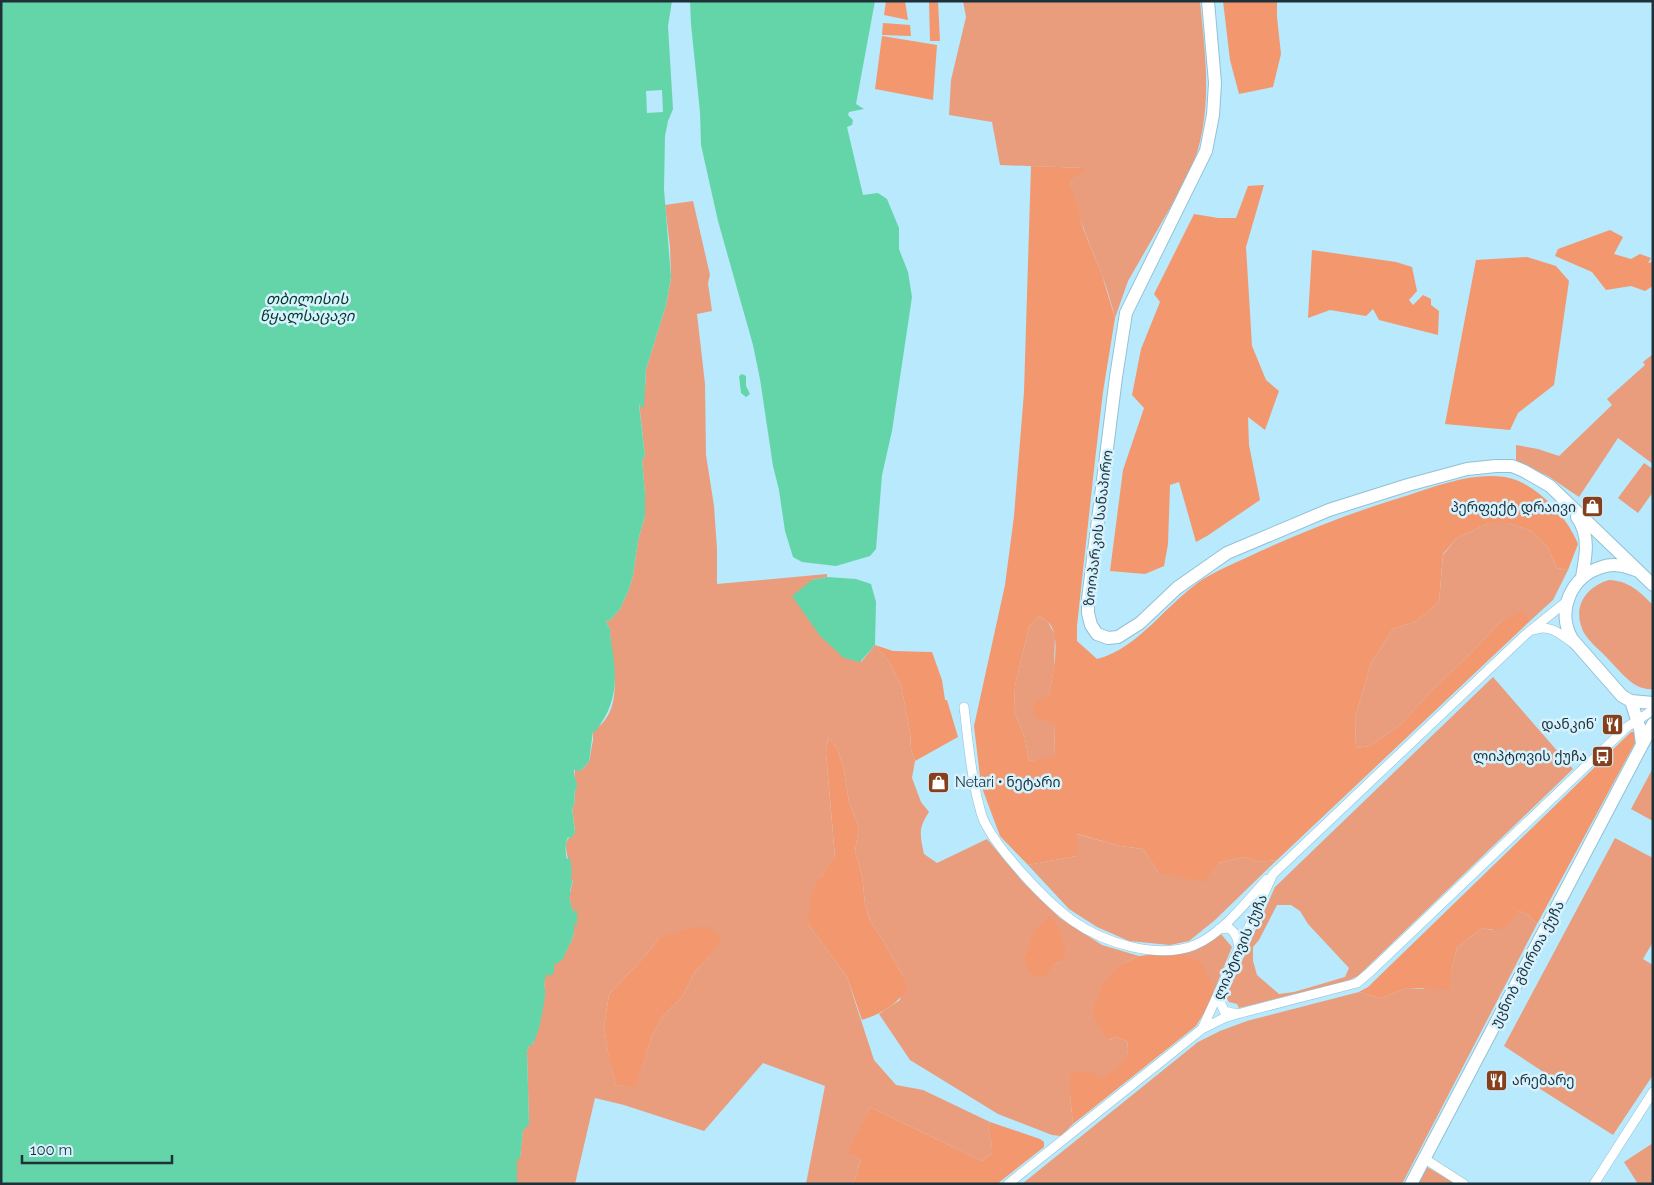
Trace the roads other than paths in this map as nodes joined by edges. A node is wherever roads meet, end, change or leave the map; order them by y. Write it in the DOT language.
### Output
graph roads {
  1 [pos="1208,1"];
  2 [pos="1568,505"];
  3 [pos="1639,571"];
  4 [pos="1582,577"];
  5 [pos="1653,584"];
  6 [pos="1566,602"];
  7 [pos="1525,635"];
  8 [pos="1577,646"];
  9 [pos="1631,701"];
  10 [pos="1653,703"];
  11 [pos="964,707"];
  12 [pos="1653,710"];
  13 [pos="1637,719"];
  14 [pos="1653,724"];
  15 [pos="1642,744"];
  16 [pos="1273,874"];
  17 [pos="1218,929"];
  18 [pos="1239,949"];
  19 [pos="1218,996"];
  20 [pos="1237,1014"];
  21 [pos="1202,1029"];
  22 [pos="1653,1092"];
  23 [pos="1425,1158"];
  24 [pos="1008,1184"];
  25 [pos="1411,1184"];
  26 [pos="1464,1184"];
  27 [pos="1594,1184"];
  1 -- 2 [label="main road, ზოოპარკის სანაპირო"];
  2 -- 3 [label="main road"];
  2 -- 4 [label="main road"];
  3 -- 4 [label="main road"];
  3 -- 5 [label="main road"];
  4 -- 6 [label="main road"];
  6 -- 7 [label="street, ლიპტოვის ქუჩა"];
  6 -- 8 [label="main road"];
  7 -- 8 [label="street, ლიპტოვის ქუჩა"];
  7 -- 16 [label="street, ლიპტოვის ქუჩა"];
  8 -- 9 [label="main road"];
  9 -- 10 [label="main road"];
  9 -- 13 [label="main road"];
  11 -- 17 [label="street"];
  12 -- 13 [label="street"];
  13 -- 15 [label="main road"];
  13 -- 20 [label="street"];
  14 -- 15 [label="main road, უცნობ გმირთა ქუჩა"];
  15 -- 23 [label="main road, უცნობ გმირთა ქუჩა"];
  16 -- 17 [label="street"];
  16 -- 18 [label="street, ლიპტოვის ქუჩა"];
  17 -- 18 [label="street"];
  18 -- 19 [label="street, ლიპტოვის ქუჩა"];
  19 -- 20 [label="street"];
  19 -- 21 [label="street, ლიპტოვის ქუჩა"];
  20 -- 21 [label="street"];
  21 -- 24 [label="street, ლიპტოვის ქუჩა"];
  22 -- 27 [label="street"];
  23 -- 25 [label="main road, უცნობ გმირთა ქუჩა"];
  23 -- 26 [label="street"];
}
